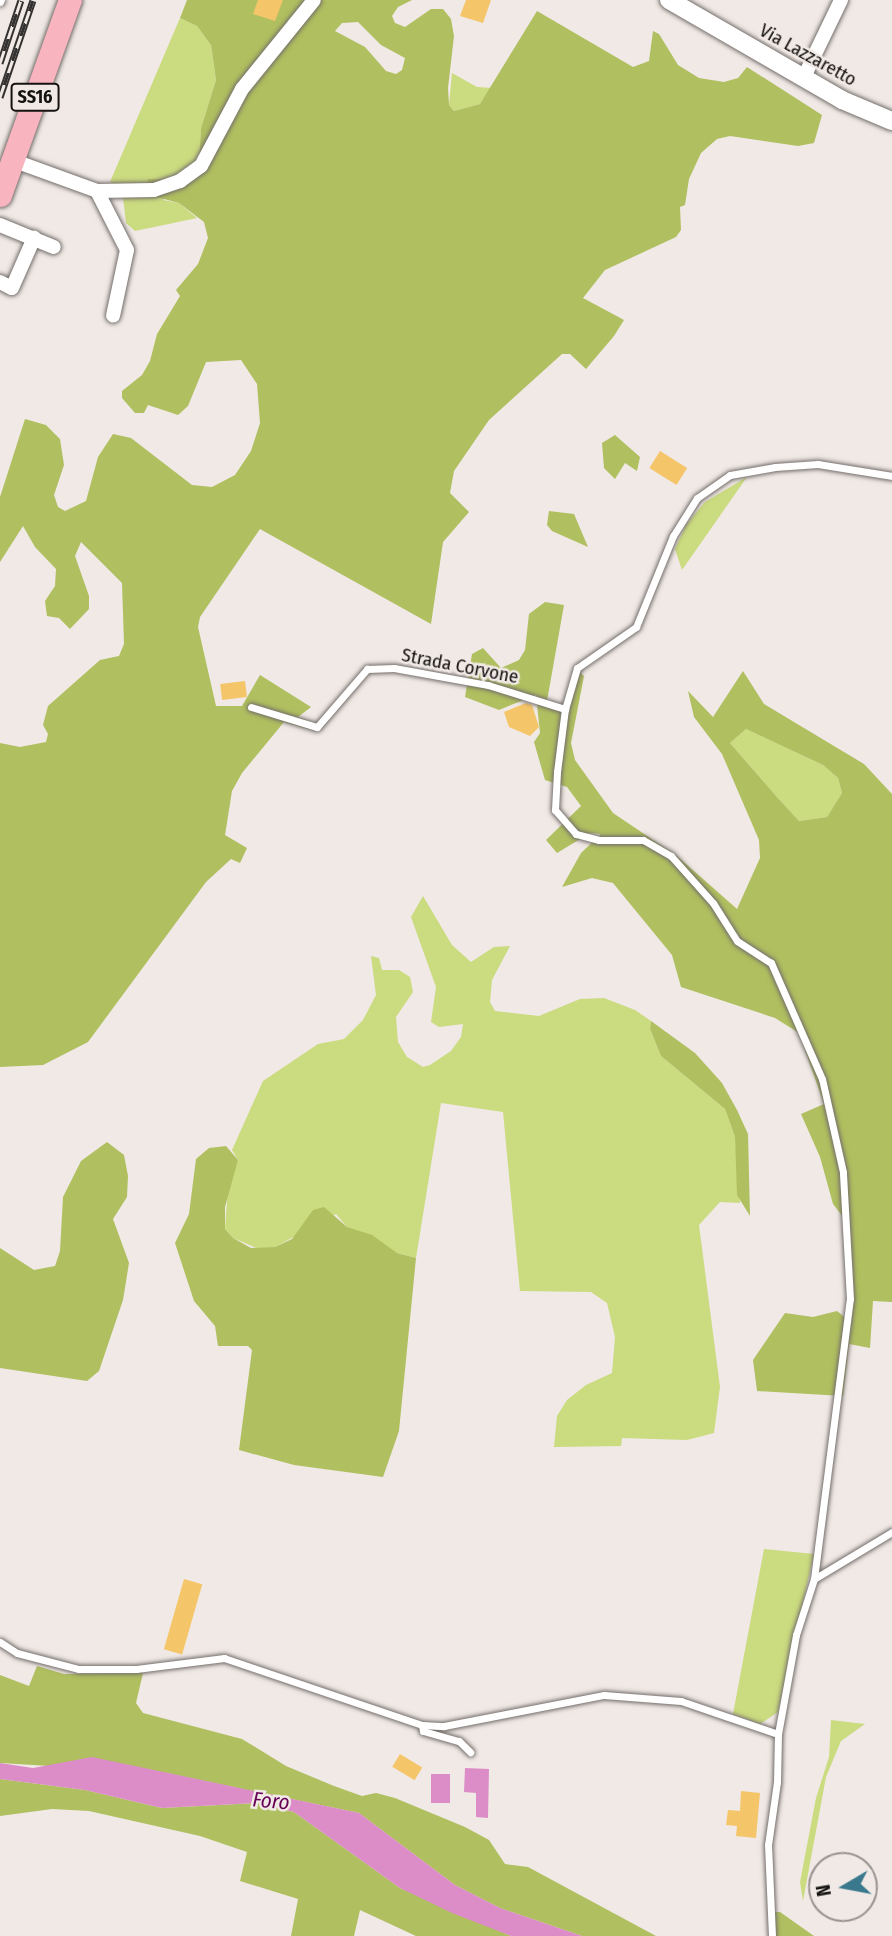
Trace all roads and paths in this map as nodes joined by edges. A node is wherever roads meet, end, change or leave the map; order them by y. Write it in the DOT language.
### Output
graph roads {
  1 [pos="70,0"];
  2 [pos="314,0"];
  3 [pos="669,0"];
  4 [pos="841,0"];
  5 [pos="803,79"];
  6 [pos="892,121"];
  7 [pos="12,160"];
  8 [pos="97,191"];
  9 [pos="0,195"];
  10 [pos="0,225"];
  11 [pos="34,238"];
  12 [pos="54,247"];
  13 [pos="0,282"];
  14 [pos="113,316"];
  15 [pos="892,476"];
  16 [pos="251,707"];
  17 [pos="565,709"];
  18 [pos="892,1532"];
  19 [pos="814,1579"];
  20 [pos="0,1642"];
  21 [pos="422,1725"];
  22 [pos="778,1734"];
  23 [pos="470,1752"];
  24 [pos="772,1936"];
  1 -- 7 [label="main road, SS16"];
  2 -- 8 [label="street"];
  3 -- 5 [label="street, Via Lazzaretto"];
  4 -- 5 [label="street"];
  5 -- 6 [label="street, Via Lazzaretto"];
  7 -- 8 [label="street"];
  7 -- 9 [label="main road, SS16"];
  8 -- 14 [label="street"];
  10 -- 11 [label="street"];
  11 -- 12 [label="street"];
  11 -- 13 [label="street"];
  15 -- 17 [label="lane"];
  16 -- 17 [label="lane, Strada Corvone"];
  17 -- 19 [label="lane"];
  18 -- 19 [label="lane"];
  19 -- 22 [label="lane"];
  20 -- 21 [label="lane"];
  21 -- 22 [label="lane"];
  21 -- 23 [label="lane"];
  22 -- 24 [label="lane"];
}
